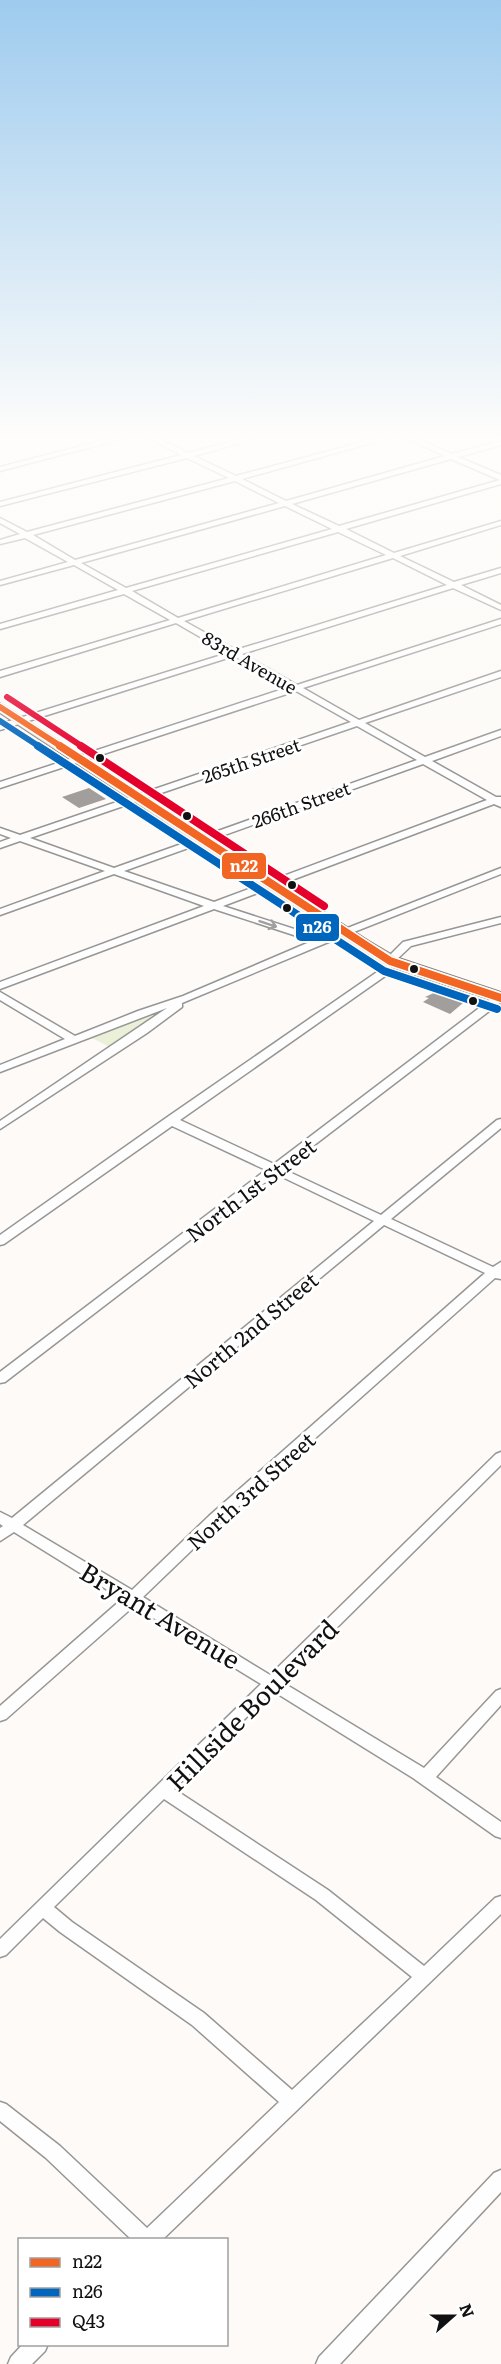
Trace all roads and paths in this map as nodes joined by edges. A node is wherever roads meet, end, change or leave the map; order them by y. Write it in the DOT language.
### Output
graph roads {
  1 [pos="49,547"];
  2 [pos="128,547"];
  3 [pos="275,547"];
  4 [pos="375,547"];
  5 [pos="421,547"];
  6 [pos="393,556"];
  7 [pos="75,562"];
  8 [pos="501,570"];
  9 [pos="0,583"];
  10 [pos="453,585"];
  11 [pos="125,591"];
  12 [pos="501,608"];
  13 [pos="178,621"];
  14 [pos="501,621"];
  15 [pos="0,627"];
  16 [pos="236,653"];
  17 [pos="0,674"];
  18 [pos="501,674"];
  19 [pos="297,688"];
  20 [pos="0,707"];
  21 [pos="21,721"];
  22 [pos="359,723"];
  23 [pos="0,727"];
  24 [pos="501,733"];
  25 [pos="79,759"];
  26 [pos="424,760"];
  27 [pos="0,785"];
  28 [pos="138,798"];
  29 [pos="499,801"];
  30 [pos="0,831"];
  31 [pos="20,838"];
  32 [pos="202,840"];
  33 [pos="0,845"];
  34 [pos="501,871"];
  35 [pos="113,872"];
  36 [pos="270,885"];
  37 [pos="214,906"];
  38 [pos="0,912"];
  39 [pos="501,920"];
  40 [pos="344,933"];
  41 [pos="322,941"];
  42 [pos="390,961"];
  43 [pos="0,986"];
  44 [pos="0,994"];
  45 [pos="500,995"];
  46 [pos="187,998"];
  47 [pos="74,1040"];
  48 [pos="0,1069"];
  49 [pos="170,1120"];
  50 [pos="501,1122"];
  51 [pos="0,1126"];
  52 [pos="275,1169"];
  53 [pos="382,1220"];
  54 [pos="0,1241"];
  55 [pos="499,1272"];
  56 [pos="0,1379"];
  57 [pos="501,1457"];
  58 [pos="7,1521"];
  59 [pos="0,1536"];
  60 [pos="134,1598"];
  61 [pos="273,1682"];
  62 [pos="501,1695"];
  63 [pos="0,1716"];
  64 [pos="426,1777"];
  65 [pos="163,1790"];
  66 [pos="501,1831"];
  67 [pos="501,1903"];
  68 [pos="43,1908"];
  69 [pos="0,1950"];
  70 [pos="424,1976"];
  71 [pos="292,2102"];
  72 [pos="0,2110"];
  73 [pos="501,2179"];
  74 [pos="145,2238"];
  75 [pos="149,2238"];
  76 [pos="36,2346"];
  77 [pos="18,2364"];
  78 [pos="326,2364"];
  1 -- 7 [label="street, 83rd Avenue"];
  2 -- 7 [label="street"];
  3 -- 11 [label="street"];
  4 -- 6 [label="street"];
  5 -- 6 [label="street"];
  6 -- 10 [label="street"];
  6 -- 13 [label="street"];
  7 -- 9 [label="street"];
  7 -- 11 [label="street, 83rd Avenue"];
  8 -- 10 [label="street"];
  10 -- 12 [label="street"];
  10 -- 16 [label="street"];
  11 -- 13 [label="street, 83rd Avenue"];
  11 -- 15 [label="street"];
  13 -- 16 [label="street, 83rd Avenue"];
  13 -- 17 [label="street"];
  14 -- 19 [label="street"];
  16 -- 19 [label="street, 83rd Avenue"];
  16 -- 21 [label="street"];
  18 -- 22 [label="street, 265th Street"];
  19 -- 22 [label="street, 83rd Avenue"];
  19 -- 25 [label="street"];
  20 -- 21 [label="main road"];
  21 -- 23 [label="street"];
  21 -- 25 [label="main road"];
  22 -- 26 [label="street, 83rd Avenue"];
  22 -- 28 [label="street, 265th Street"];
  24 -- 26 [label="street, 266th Street"];
  25 -- 27 [label="street"];
  25 -- 28 [label="main road"];
  26 -- 29 [label="street, 83rd Avenue"];
  26 -- 32 [label="street, 266th Street"];
  28 -- 31 [label="street, 265th Street"];
  28 -- 32 [label="main road"];
  29 -- 36 [label="street"];
  30 -- 31 [label="street"];
  31 -- 33 [label="street, 265th Street"];
  31 -- 35 [label="street"];
  32 -- 35 [label="street, 266th Street"];
  32 -- 36 [label="main road"];
  34 -- 40 [label="street"];
  35 -- 37 [label="street"];
  35 -- 38 [label="street, 266th Street"];
  36 -- 37 [label="street"];
  36 -- 40 [label="main road"];
  37 -- 41 [label="street, one-way"];
  37 -- 43 [label="street"];
  39 -- 42 [label="street"];
  40 -- 41 [label="street"];
  40 -- 42 [label="main road"];
  41 -- 46 [label="street"];
  42 -- 45 [label="main road"];
  42 -- 49 [label="street"];
  44 -- 47 [label="street"];
  45 -- 52 [label="street, North 1st Street"];
  46 -- 47 [label="street"];
  46 -- 51 [label="street"];
  47 -- 48 [label="street"];
  49 -- 52 [label="street"];
  49 -- 54 [label="street"];
  50 -- 53 [label="street, North 2nd Street"];
  52 -- 53 [label="street"];
  52 -- 56 [label="street, North 1st Street"];
  53 -- 55 [label="street"];
  53 -- 58 [label="street, North 2nd Street"];
  55 -- 60 [label="street, North 3rd Street"];
  57 -- 61 [label="street, Hillside Boulevard"];
  58 -- 59 [label="street, North 2nd Street"];
  58 -- 60 [label="street, Bryant Avenue"];
  60 -- 61 [label="street, Bryant Avenue"];
  60 -- 63 [label="street, North 3rd Street"];
  61 -- 64 [label="street, Bryant Avenue"];
  61 -- 65 [label="street, Hillside Boulevard"];
  62 -- 64 [label="street"];
  64 -- 66 [label="street, Bryant Avenue"];
  65 -- 68 [label="street, Hillside Boulevard"];
  65 -- 70 [label="street"];
  67 -- 70 [label="street"];
  68 -- 69 [label="street, Hillside Boulevard"];
  68 -- 71 [label="street"];
  70 -- 71 [label="street"];
  71 -- 75 [label="street"];
  72 -- 74 [label="street"];
  73 -- 78 [label="street"];
  76 -- 77 [label="street"];
}
